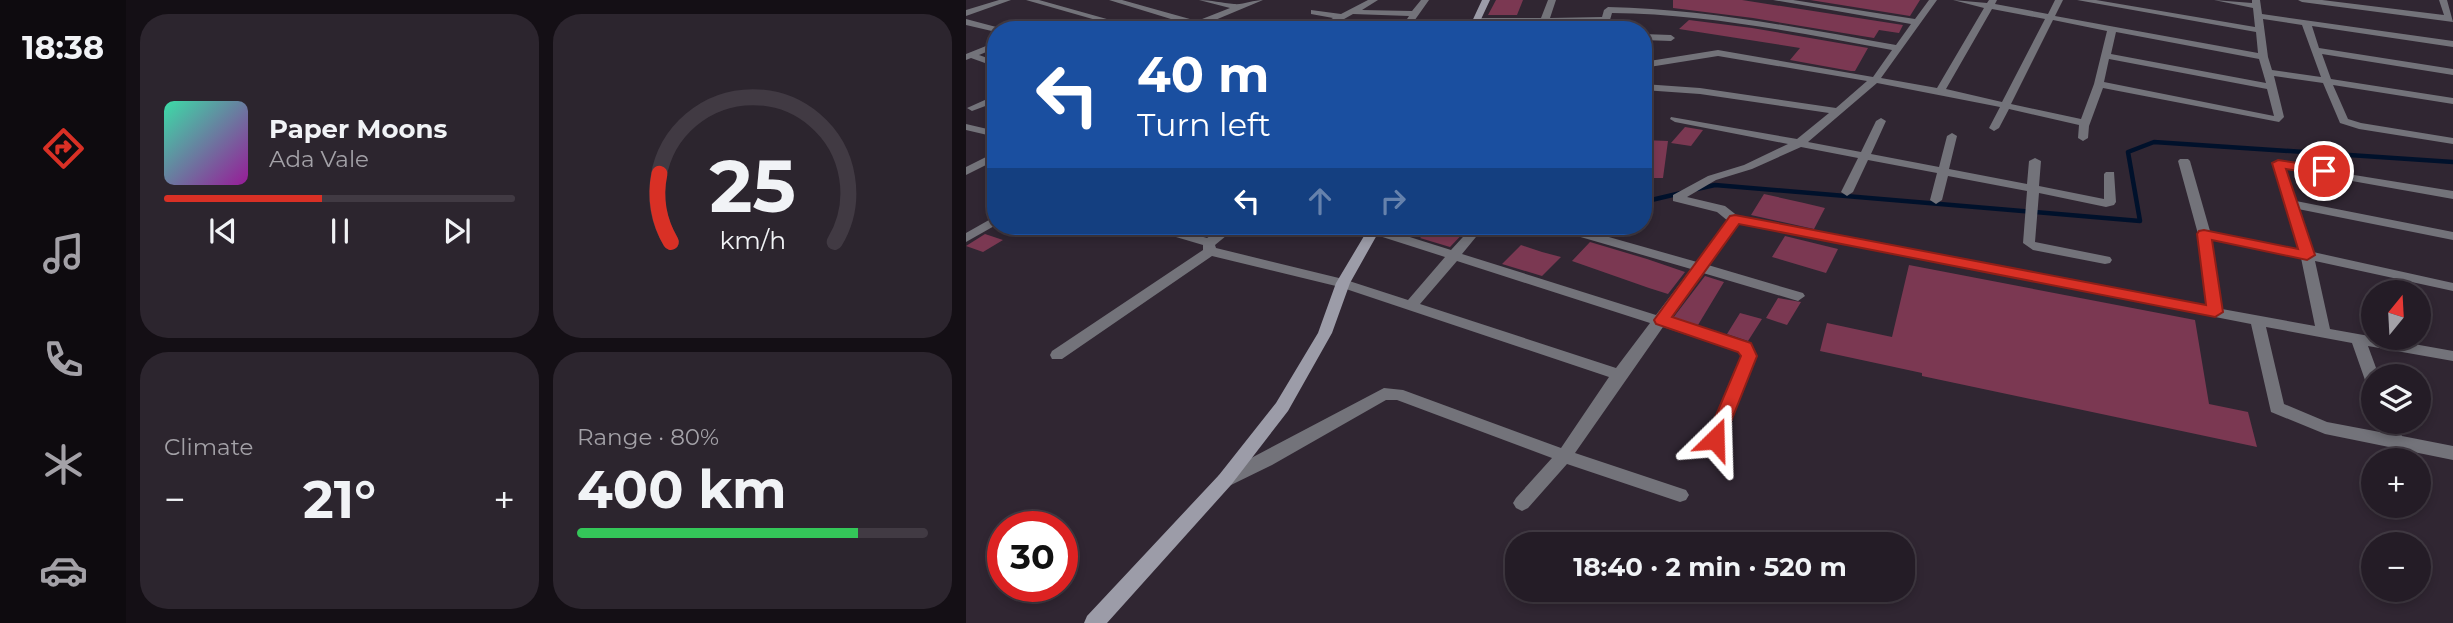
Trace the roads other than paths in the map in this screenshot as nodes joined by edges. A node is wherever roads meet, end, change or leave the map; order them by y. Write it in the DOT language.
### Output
graph roads {
  1 [pos="1007,0"];
  2 [pos="1030,0"];
  3 [pos="1113,0"];
  4 [pos="1203,0"];
  5 [pos="1259,0"];
  6 [pos="1374,0"];
  7 [pos="1424,0"];
  8 [pos="1486,0"];
  9 [pos="1552,0"];
  10 [pos="1610,0"];
  11 [pos="1777,0"];
  12 [pos="1933,0"];
  13 [pos="1957,0"];
  14 [pos="2059,0"];
  15 [pos="2081,0"];
  16 [pos="2218,0"];
  17 [pos="2302,0"];
  18 [pos="2443,0"];
  19 [pos="1992,3"];
  20 [pos="1239,8"];
  21 [pos="2256,8"];
  22 [pos="1314,12"];
  23 [pos="1353,12"];
  24 [pos="966,13"];
  25 [pos="1415,14"];
  26 [pos="1343,17"];
  27 [pos="2049,17"];
  28 [pos="2451,19"];
  29 [pos="1606,20"];
  30 [pos="1108,21"];
  31 [pos="1192,21"];
  32 [pos="1205,21"];
  33 [pos="1335,21"];
  34 [pos="1410,21"];
  35 [pos="1477,21"];
  36 [pos="1544,21"];
  37 [pos="966,22"];
  38 [pos="1917,22"];
  39 [pos="2306,23"];
  40 [pos="987,27"];
  41 [pos="2112,29"];
  42 [pos="2258,30"];
  43 [pos="1652,37"];
  44 [pos="1671,38"];
  45 [pos="2453,44"];
  46 [pos="1898,48"];
  47 [pos="987,49"];
  48 [pos="2315,50"];
  49 [pos="968,56"];
  50 [pos="2106,56"];
  51 [pos="2263,57"];
  52 [pos="987,61"];
  53 [pos="1652,64"];
  54 [pos="2268,72"];
  55 [pos="2453,72"];
  56 [pos="1875,80"];
  57 [pos="2327,82"];
  58 [pos="2099,84"];
  59 [pos="2271,87"];
  60 [pos="1652,88"];
  61 [pos="1940,91"];
  62 [pos="2453,101"];
  63 [pos="987,102"];
  64 [pos="2008,104"];
  65 [pos="968,109"];
  66 [pos="1838,111"];
  67 [pos="1675,120"];
  68 [pos="1881,121"];
  69 [pos="2086,122"];
  70 [pos="966,127"];
  71 [pos="1994,128"];
  72 [pos="987,132"];
  73 [pos="1952,136"];
  74 [pos="2083,138"];
  75 [pos="2453,141"];
  76 [pos="1798,144"];
  77 [pos="1863,157"];
  78 [pos="987,160"];
  79 [pos="2035,161"];
  80 [pos="2185,161"];
  81 [pos="966,172"];
  82 [pos="1943,172"];
  83 [pos="2110,174"];
  84 [pos="2031,189"];
  85 [pos="1847,192"];
  86 [pos="2453,195"];
  87 [pos="1936,200"];
  88 [pos="2291,204"];
  89 [pos="1735,219"];
  90 [pos="987,225"];
  91 [pos="2204,234"];
  92 [pos="1177,235"];
  93 [pos="1223,235"];
  94 [pos="1371,235"];
  95 [pos="1396,235"];
  96 [pos="1471,235"];
  97 [pos="1590,235"];
  98 [pos="2453,236"];
  99 [pos="966,238"];
  100 [pos="1210,247"];
  101 [pos="1454,254"];
  102 [pos="2307,255"];
  103 [pos="2105,260"];
  104 [pos="1702,266"];
  105 [pos="1343,283"];
  106 [pos="2453,287"];
  107 [pos="1798,296"];
  108 [pos="1411,306"];
  109 [pos="2215,312"];
  110 [pos="1662,320"];
  111 [pos="2257,320"];
  112 [pos="2323,331"];
  113 [pos="2357,337"];
  114 [pos="1057,355"];
  115 [pos="2453,356"];
  116 [pos="2367,364"];
  117 [pos="1619,375"];
  118 [pos="2393,434"];
  119 [pos="1715,439"];
  120 [pos="2396,442"];
  121 [pos="2453,453"];
  122 [pos="1563,456"];
  123 [pos="1226,480"];
  124 [pos="1681,495"];
  125 [pos="1522,503"];
  126 [pos="1094,623"];
  1 -- 24 [label="street"];
  2 -- 30 [label="street"];
  3 -- 31 [label="street"];
  4 -- 20 [label="street"];
  5 -- 20 [label="street"];
  6 -- 23 [label="street"];
  7 -- 25 [label="street"];
  8 -- 35 [label="street"];
  9 -- 36 [label="street"];
  10 -- 29 [label="street"];
  11 -- 38 [label="street"];
  12 -- 38 [label="street"];
  13 -- 19 [label="street"];
  14 -- 27 [label="street"];
  15 -- 42 [label="street"];
  16 -- 21 [label="street"];
  17 -- 28 [label="street"];
  18 -- 28 [label="street"];
  19 -- 27 [label="street"];
  19 -- 61 [label="street"];
  20 -- 32 [label="street"];
  21 -- 39 [label="street"];
  21 -- 42 [label="street"];
  22 -- 26 [label="street"];
  23 -- 25 [label="street"];
  23 -- 26 [label="street"];
  25 -- 34 [label="street"];
  26 -- 33 [label="street"];
  27 -- 41 [label="street"];
  27 -- 64 [label="street"];
  29 -- 46 [label="street"];
  37 -- 40 [label="street"];
  38 -- 46 [label="street"];
  39 -- 45 [label="street"];
  39 -- 48 [label="street"];
  41 -- 50 [label="street"];
  41 -- 51 [label="street"];
  42 -- 51 [label="street"];
  43 -- 44 [label="street"];
  46 -- 56 [label="street"];
  47 -- 49 [label="street"];
  48 -- 55 [label="street"];
  48 -- 57 [label="street"];
  49 -- 52 [label="street"];
  50 -- 58 [label="street"];
  50 -- 59 [label="street"];
  51 -- 54 [label="street"];
  53 -- 56 [label="street"];
  54 -- 57 [label="street"];
  54 -- 59 [label="street"];
  56 -- 61 [label="street"];
  56 -- 66 [label="street"];
  57 -- 62 [label="street"];
  57 -- 75 [label="street"];
  58 -- 59 [label="street"];
  58 -- 69 [label="street"];
  60 -- 66 [label="street"];
  61 -- 64 [label="street"];
  63 -- 65 [label="street"];
  64 -- 69 [label="street"];
  64 -- 71 [label="street"];
  66 -- 76 [label="street"];
  67 -- 76 [label="street"];
  68 -- 77 [label="street"];
  69 -- 74 [label="street"];
  70 -- 72 [label="street"];
  73 -- 82 [label="street"];
  76 -- 77 [label="street"];
  76 -- 89 [label="street"];
  77 -- 82 [label="street"];
  77 -- 85 [label="street"];
  78 -- 81 [label="street"];
  79 -- 84 [label="street"];
  80 -- 91 [label="street"];
  82 -- 84 [label="street"];
  82 -- 87 [label="street"];
  83 -- 84 [label="street"];
  84 -- 103 [label="street"];
  86 -- 88 [label="street"];
  88 -- 98 [label="street"];
  88 -- 102 [label="street"];
  89 -- 104 [label="street"];
  89 -- 109 [label="street"];
  90 -- 99 [label="street"];
  91 -- 102 [label="street"];
  91 -- 109 [label="street"];
  92 -- 100 [label="street"];
  93 -- 100 [label="street"];
  94 -- 105 [label="street"];
  95 -- 101 [label="street"];
  96 -- 101 [label="street"];
  97 -- 104 [label="street"];
  100 -- 105 [label="street"];
  100 -- 114 [label="street"];
  101 -- 108 [label="street"];
  101 -- 110 [label="street"];
  102 -- 106 [label="street"];
  102 -- 112 [label="street"];
  104 -- 107 [label="street"];
  104 -- 110 [label="street"];
  105 -- 108 [label="street"];
  105 -- 123 [label="street"];
  108 -- 117 [label="street"];
  109 -- 111 [label="street"];
  110 -- 117 [label="street"];
  110 -- 119 [label="street"];
  111 -- 112 [label="street"];
  111 -- 120 [label="street"];
  112 -- 113 [label="street"];
  113 -- 115 [label="street"];
  113 -- 116 [label="street"];
  117 -- 122 [label="street"];
  118 -- 120 [label="street"];
  120 -- 121 [label="street"];
  122 -- 123 [label="street"];
  122 -- 124 [label="street"];
  122 -- 125 [label="street"];
  123 -- 126 [label="street"];
}
